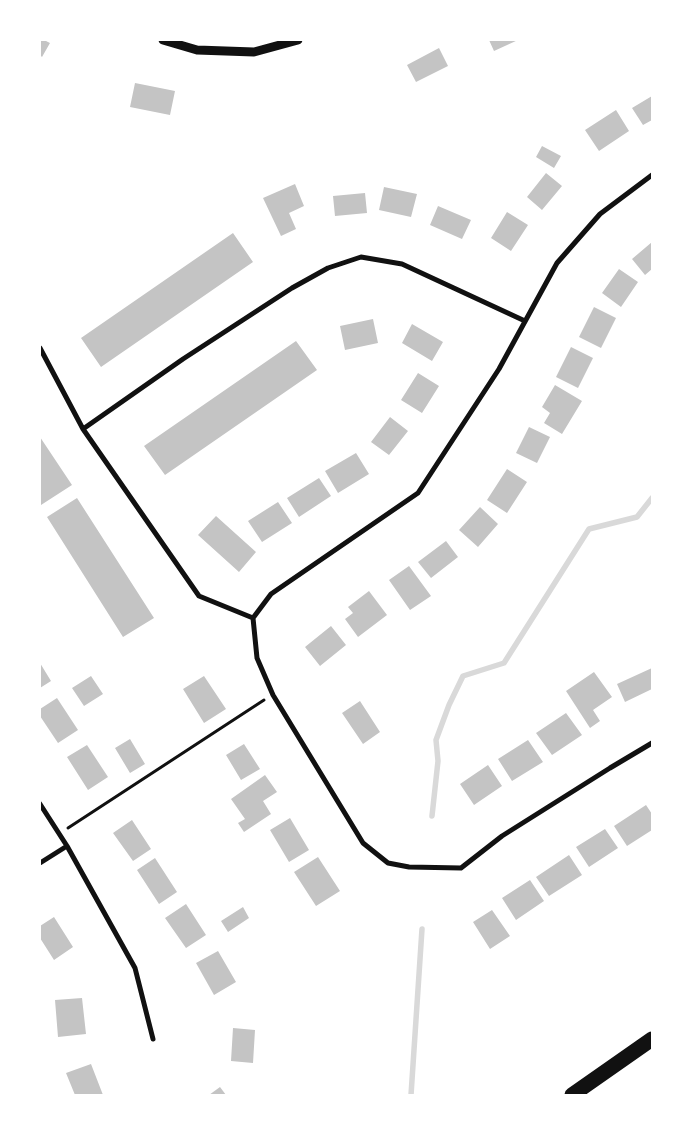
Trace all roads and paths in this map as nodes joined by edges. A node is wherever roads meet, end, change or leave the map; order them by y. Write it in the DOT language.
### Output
graph roads {
  1 [pos="163,40"];
  2 [pos="298,40"];
  3 [pos="652,176"];
  4 [pos="524,322"];
  5 [pos="40,348"];
  6 [pos="84,429"];
  7 [pos="253,618"];
  8 [pos="273,694"];
  9 [pos="652,743"];
  10 [pos="40,804"];
  11 [pos="59,834"];
  12 [pos="67,846"];
  13 [pos="40,862"];
  14 [pos="153,1039"];
  15 [pos="652,1039"];
  16 [pos="572,1095"];
  1 -- 2 [label="street"];
  3 -- 4 [label="street"];
  4 -- 6 [label="street"];
  4 -- 7 [label="street"];
  5 -- 6 [label="street"];
  6 -- 7 [label="street"];
  7 -- 8 [label="street"];
  8 -- 9 [label="street"];
  8 -- 11 [label="path"];
  10 -- 11 [label="street"];
  11 -- 12 [label="street"];
  12 -- 13 [label="street"];
  12 -- 14 [label="street"];
  15 -- 16 [label="highway"];
}
